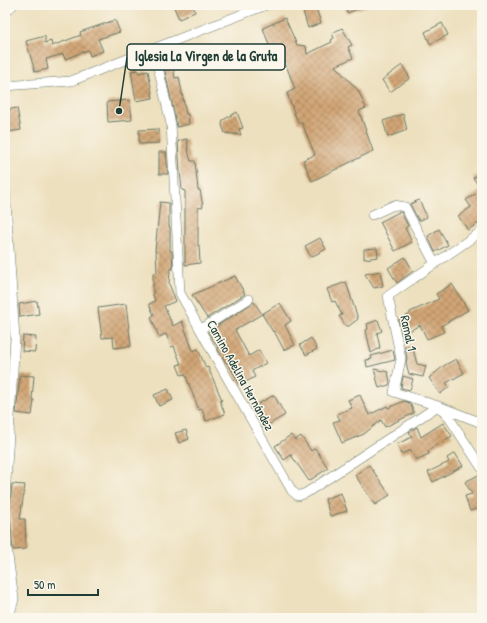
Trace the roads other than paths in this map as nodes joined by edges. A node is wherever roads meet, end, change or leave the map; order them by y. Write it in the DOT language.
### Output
graph roads {
  1 [pos="13,5"];
  2 [pos="266,5"];
  3 [pos="5,12"];
  4 [pos="154,49"];
  5 [pos="5,86"];
  6 [pos="5,188"];
  7 [pos="372,215"];
  8 [pos="482,231"];
  9 [pos="435,264"];
  10 [pos="249,300"];
  11 [pos="201,329"];
  12 [pos="5,338"];
  13 [pos="15,338"];
  14 [pos="438,406"];
  15 [pos="482,423"];
  16 [pos="481,467"];
  17 [pos="5,497"];
  18 [pos="5,535"];
  19 [pos="14,600"];
  20 [pos="6,618"];
  21 [pos="14,618"];
  1 -- 3 [label="street"];
  2 -- 4 [label="street"];
  4 -- 5 [label="street"];
  4 -- 11 [label="street, Camino Adelina Hernández"];
  6 -- 13 [label="street"];
  7 -- 9 [label="street"];
  8 -- 9 [label="street, Ramal 1"];
  9 -- 14 [label="street, Ramal 1"];
  10 -- 11 [label="street"];
  11 -- 14 [label="street, Camino Adelina Hernández"];
  12 -- 13 [label="street"];
  13 -- 17 [label="street"];
  14 -- 15 [label="street"];
  14 -- 16 [label="street"];
  18 -- 19 [label="street"];
  19 -- 20 [label="street"];
  19 -- 21 [label="street"];
}
